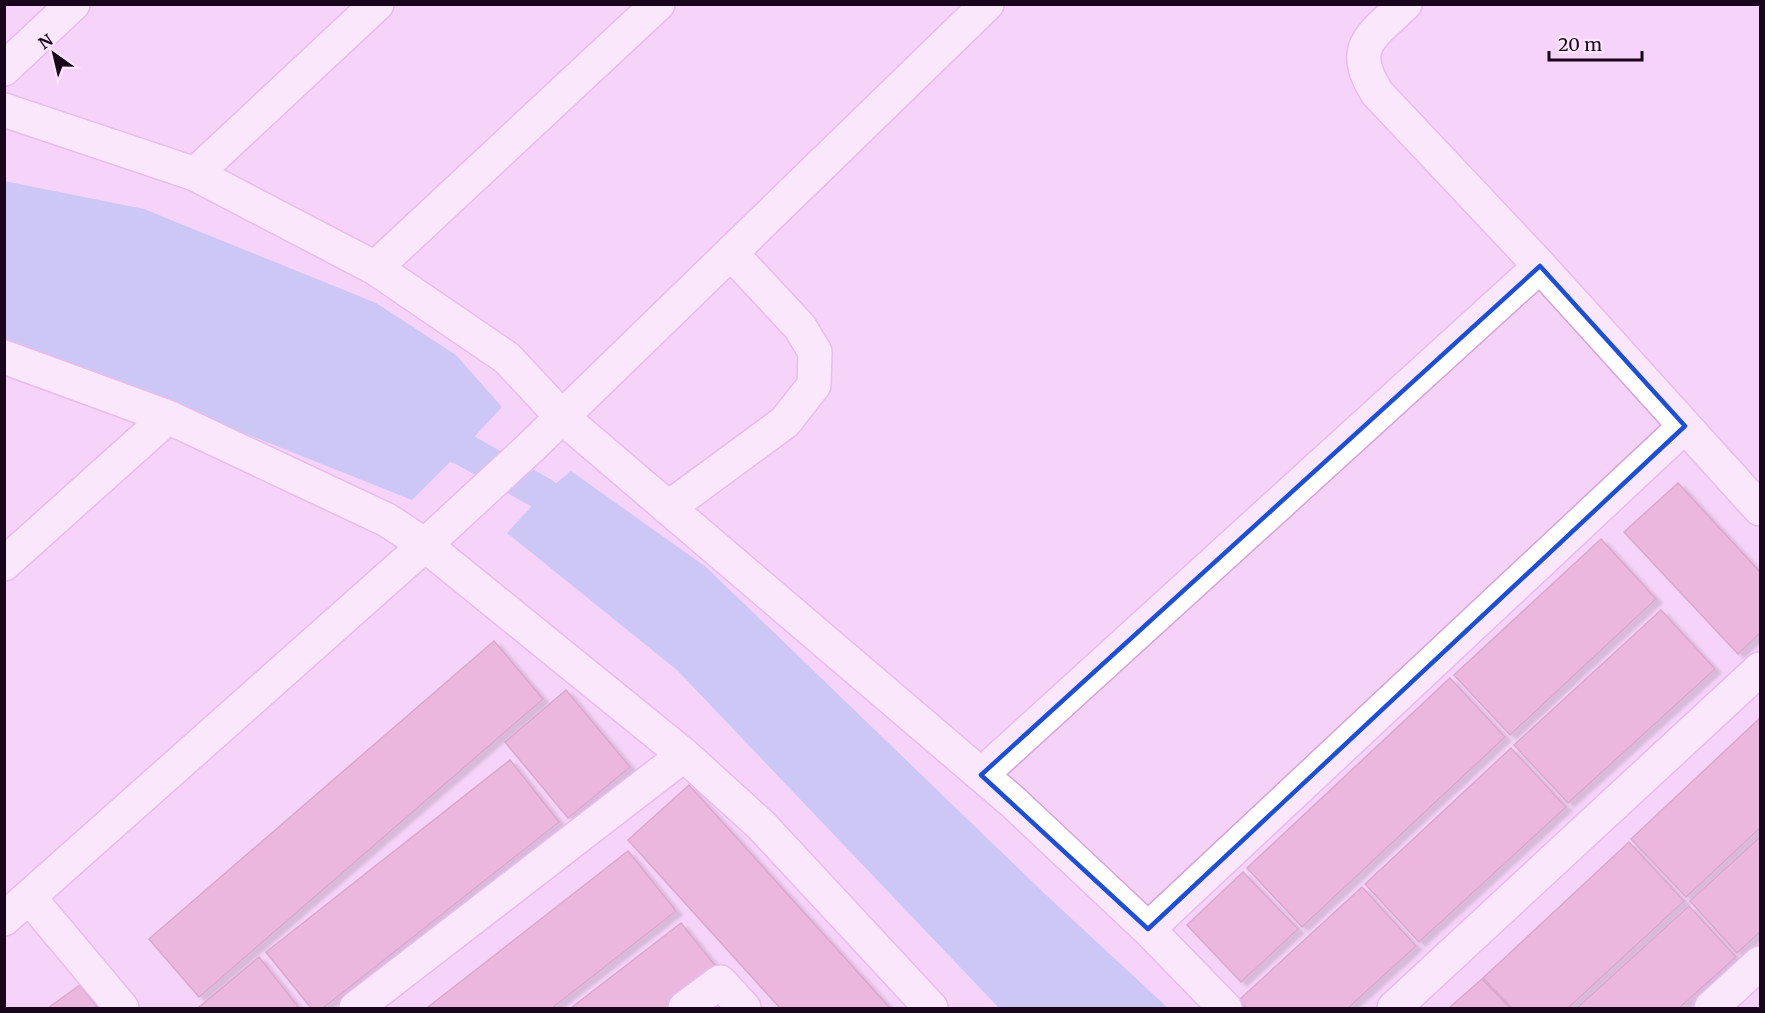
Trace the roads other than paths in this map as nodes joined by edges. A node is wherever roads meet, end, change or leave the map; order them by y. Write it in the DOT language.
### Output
graph roads {
  1 [pos="73,4"];
  2 [pos="377,4"];
  3 [pos="658,4"];
  4 [pos="987,4"];
  5 [pos="1405,4"];
  6 [pos="4,69"];
  7 [pos="4,110"];
  8 [pos="195,174"];
  9 [pos="731,253"];
  10 [pos="1540,266"];
  11 [pos="375,268"];
  12 [pos="4,357"];
  13 [pos="168,417"];
  14 [pos="562,417"];
  15 [pos="1685,426"];
  16 [pos="668,508"];
  17 [pos="1761,509"];
  18 [pos="425,545"];
  19 [pos="4,564"];
  20 [pos="1761,669"];
  21 [pos="684,755"];
  22 [pos="981,776"];
  23 [pos="29,897"];
  24 [pos="4,919"];
  25 [pos="1148,928"];
  26 [pos="1761,963"];
  27 [pos="122,1008"];
  28 [pos="356,1008"];
  29 [pos="686,1008"];
  30 [pos="744,1008"];
  31 [pos="931,1008"];
  32 [pos="1225,1008"];
  33 [pos="1394,1008"];
  34 [pos="1711,1008"];
  1 -- 6 [label="street"];
  2 -- 8 [label="street"];
  3 -- 11 [label="street"];
  4 -- 9 [label="street"];
  5 -- 10 [label="street"];
  7 -- 8 [label="street"];
  8 -- 11 [label="street"];
  9 -- 14 [label="street"];
  9 -- 16 [label="street"];
  10 -- 15 [label="street"];
  10 -- 22 [label="street"];
  11 -- 14 [label="street"];
  12 -- 13 [label="street"];
  13 -- 18 [label="street"];
  13 -- 19 [label="street"];
  14 -- 16 [label="street"];
  14 -- 18 [label="street"];
  15 -- 17 [label="street"];
  15 -- 25 [label="street"];
  16 -- 22 [label="street"];
  18 -- 21 [label="street"];
  18 -- 23 [label="street"];
  20 -- 33 [label="street"];
  21 -- 28 [label="street"];
  21 -- 31 [label="street"];
  22 -- 25 [label="street"];
  23 -- 24 [label="street"];
  23 -- 27 [label="street"];
  25 -- 32 [label="street"];
  26 -- 34 [label="street"];
  29 -- 30 [label="street"];
}
